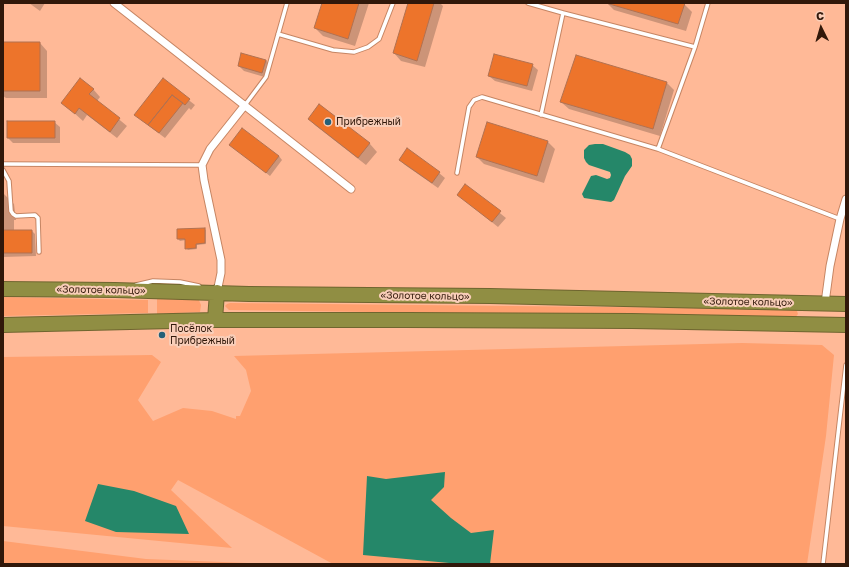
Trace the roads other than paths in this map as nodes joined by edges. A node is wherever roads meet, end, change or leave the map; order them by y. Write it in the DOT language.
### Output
graph roads {
  1 [pos="114,3"];
  2 [pos="287,3"];
  3 [pos="393,3"];
  4 [pos="528,3"];
  5 [pos="708,3"];
  6 [pos="563,13"];
  7 [pos="278,34"];
  8 [pos="695,47"];
  9 [pos="245,105"];
  10 [pos="540,115"];
  11 [pos="658,149"];
  12 [pos="3,164"];
  13 [pos="202,165"];
  14 [pos="3,170"];
  15 [pos="457,173"];
  16 [pos="4,176"];
  17 [pos="351,189"];
  18 [pos="846,199"];
  19 [pos="840,219"];
  20 [pos="39,252"];
  21 [pos="3,289"];
  22 [pos="217,292"];
  23 [pos="825,303"];
  24 [pos="846,304"];
  25 [pos="215,320"];
  26 [pos="3,325"];
  27 [pos="824,325"];
  28 [pos="846,325"];
  29 [pos="846,365"];
  30 [pos="823,564"];
  1 -- 9 [label="street"];
  2 -- 7 [label="lane"];
  3 -- 7 [label="lane"];
  4 -- 6 [label="lane"];
  5 -- 8 [label="lane"];
  6 -- 8 [label="lane"];
  6 -- 10 [label="lane"];
  7 -- 9 [label="lane"];
  8 -- 11 [label="lane"];
  9 -- 13 [label="street"];
  9 -- 17 [label="street"];
  10 -- 11 [label="lane"];
  10 -- 15 [label="lane"];
  11 -- 19 [label="lane"];
  12 -- 13 [label="lane"];
  13 -- 22 [label="street"];
  14 -- 16 [label="lane"];
  16 -- 20 [label="lane"];
  18 -- 19 [label="street"];
  19 -- 23 [label="street"];
  21 -- 22 [label="highway, «Золотое кольцо»"];
  22 -- 23 [label="highway, «Золотое кольцо»"];
  22 -- 25 [label="highway"];
  23 -- 24 [label="highway, «Золотое кольцо»"];
  23 -- 27 [label="highway"];
  25 -- 26 [label="highway"];
  25 -- 27 [label="highway"];
  27 -- 28 [label="highway"];
  29 -- 30 [label="lane"];
}
